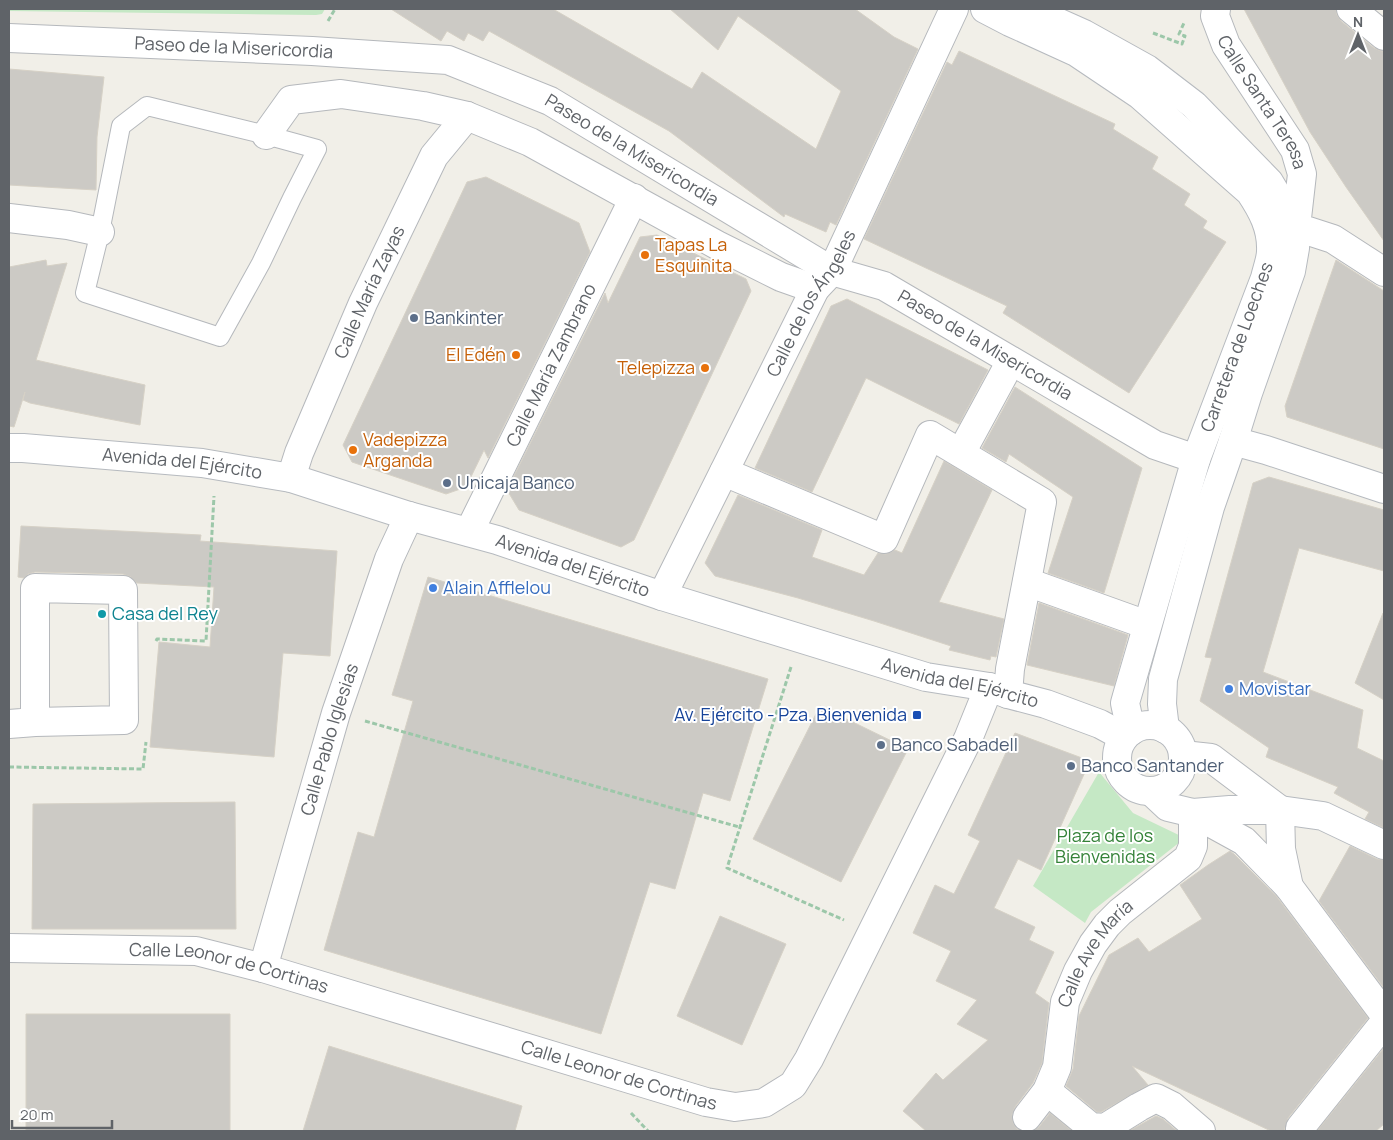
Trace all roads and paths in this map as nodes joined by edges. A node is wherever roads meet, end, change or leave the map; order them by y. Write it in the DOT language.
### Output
graph roads {
  1 [pos="954,9"];
  2 [pos="985,9"];
  3 [pos="1028,9"];
  4 [pos="1216,9"];
  5 [pos="1351,9"];
  6 [pos="1185,22"];
  7 [pos="1153,33"];
  8 [pos="1384,36"];
  9 [pos="9,38"];
  10 [pos="467,116"];
  11 [pos="266,135"];
  12 [pos="634,198"];
  13 [pos="9,218"];
  14 [pos="1296,228"];
  15 [pos="100,232"];
  16 [pos="1384,272"];
  17 [pos="824,280"];
  18 [pos="1011,361"];
  19 [pos="1233,441"];
  20 [pos="9,448"];
  21 [pos="961,453"];
  22 [pos="1196,459"];
  23 [pos="724,472"];
  24 [pos="291,478"];
  25 [pos="1384,489"];
  26 [pos="409,516"];
  27 [pos="469,532"];
  28 [pos="1027,582"];
  29 [pos="662,596"];
  30 [pos="1147,625"];
  31 [pos="800,638"];
  32 [pos="998,691"];
  33 [pos="336,713"];
  34 [pos="22,723"];
  35 [pos="1165,728"];
  36 [pos="1127,734"];
  37 [pos="1183,755"];
  38 [pos="1152,792"];
  39 [pos="1280,810"];
  40 [pos="1193,813"];
  41 [pos="740,827"];
  42 [pos="1384,845"];
  43 [pos="1289,887"];
  44 [pos="873,932"];
  45 [pos="9,948"];
  46 [pos="263,968"];
  47 [pos="1384,1014"];
  48 [pos="1384,1023"];
  49 [pos="1047,1091"];
  50 [pos="1027,1117"];
  51 [pos="1298,1130"];
  52 [pos="1201,1131"];
  1 -- 17 [label="street, Calle de los Ángeles"];
  2 -- 22 [label="street, Carretera de Loeches"];
  3 -- 14 [label="street"];
  4 -- 14 [label="street, Calle Santa Teresa"];
  5 -- 8 [label="street"];
  6 -- 7 [label="path"];
  9 -- 17 [label="street, Paseo de la Misericordia"];
  10 -- 11 [label="street, Paseo de la Misericordia"];
  10 -- 12 [label="street, Paseo de la Misericordia"];
  10 -- 24 [label="street, Calle María Zayas"];
  11 -- 15 [label="lane"];
  11 -- 15 [label="lane"];
  12 -- 17 [label="street, Paseo de la Misericordia"];
  12 -- 27 [label="street, Calle María Zambrano"];
  13 -- 15 [label="street"];
  14 -- 16 [label="street"];
  14 -- 19 [label="street, Carretera de Loeches"];
  17 -- 18 [label="street, Paseo de la Misericordia"];
  17 -- 23 [label="street, Calle de los Ángeles"];
  18 -- 21 [label="street"];
  18 -- 22 [label="street, Paseo de la Misericordia"];
  19 -- 25 [label="street"];
  19 -- 35 [label="street, Carretera de Loeches"];
  20 -- 24 [label="street, Avenida del Ejército"];
  21 -- 23 [label="street"];
  21 -- 28 [label="street, Calle Leonor de Cortinas"];
  22 -- 30 [label="street, Carretera de Loeches"];
  23 -- 29 [label="street, Calle de los Ángeles"];
  24 -- 26 [label="street, Avenida del Ejército"];
  26 -- 27 [label="street, Avenida del Ejército"];
  26 -- 33 [label="street, Calle Pablo Iglesias"];
  27 -- 29 [label="street, Avenida del Ejército"];
  28 -- 30 [label="street"];
  28 -- 32 [label="street, Calle Leonor de Cortinas"];
  29 -- 31 [label="street, Avenida del Ejército"];
  30 -- 36 [label="street, Carretera de Loeches"];
  31 -- 32 [label="street, Avenida del Ejército"];
  31 -- 41 [label="path"];
  32 -- 36 [label="street, Avenida del Ejército"];
  32 -- 44 [label="street, Calle Leonor de Cortinas"];
  33 -- 41 [label="path"];
  33 -- 46 [label="street, Calle Pablo Iglesias"];
  34 -- 34 [label="street"];
  35 -- 36 [label="street"];
  35 -- 37 [label="street"];
  36 -- 38 [label="street"];
  37 -- 38 [label="street"];
  37 -- 39 [label="street"];
  38 -- 40 [label="street"];
  39 -- 40 [label="street"];
  39 -- 42 [label="street"];
  39 -- 43 [label="street"];
  40 -- 43 [label="street"];
  40 -- 49 [label="street, Calle Ave María"];
  41 -- 44 [label="path"];
  43 -- 47 [label="street"];
  44 -- 46 [label="street, Calle Leonor de Cortinas"];
  45 -- 46 [label="street, Calle Leonor de Cortinas"];
  48 -- 51 [label="street"];
  49 -- 50 [label="street, Calle Ave María"];
  49 -- 52 [label="street"];
}
